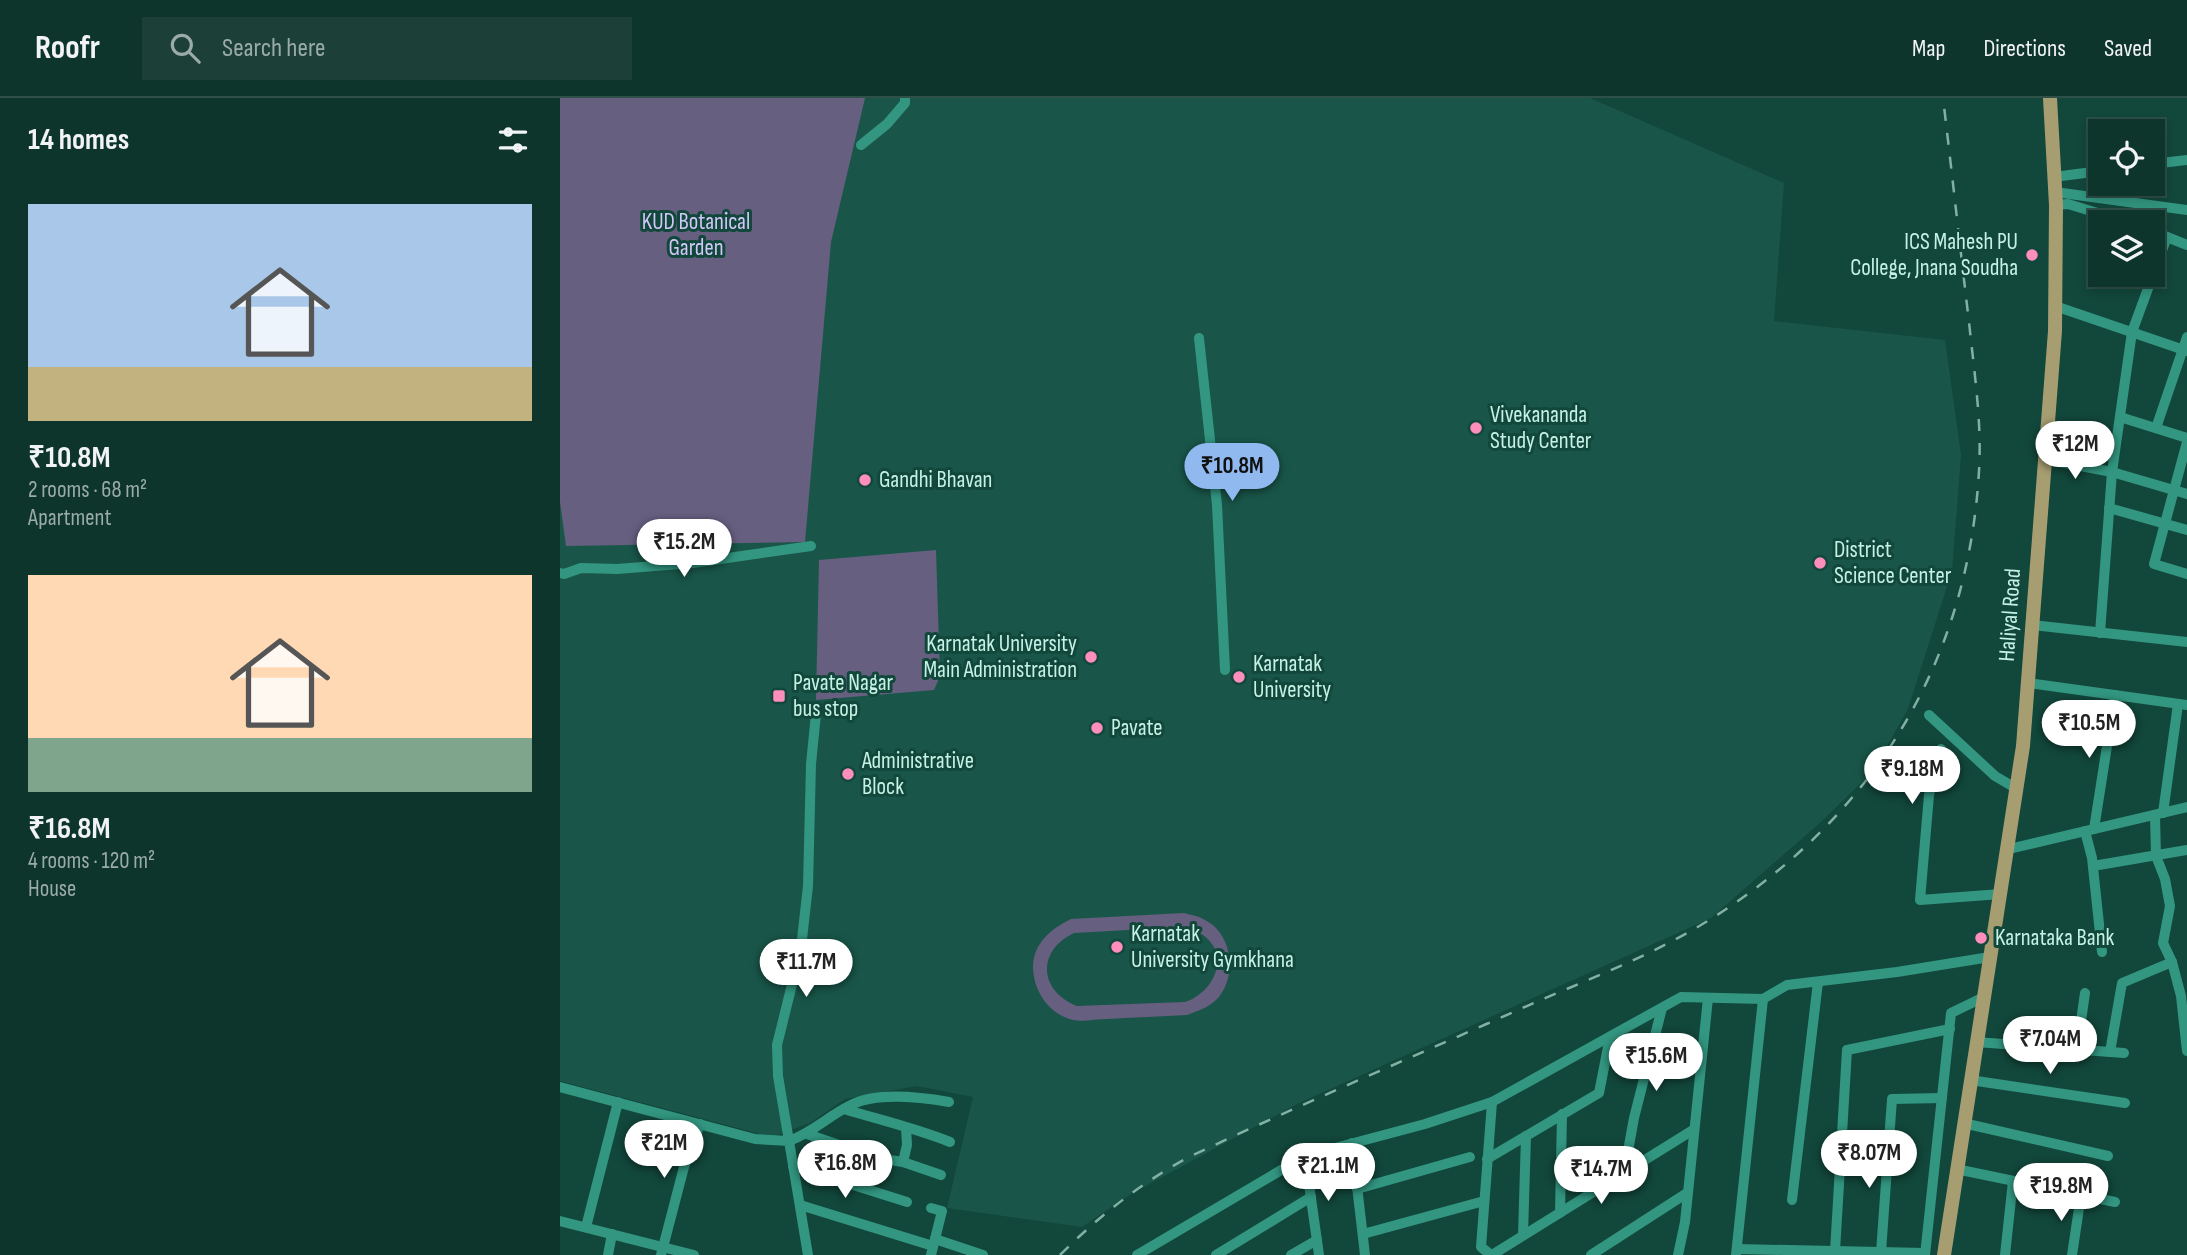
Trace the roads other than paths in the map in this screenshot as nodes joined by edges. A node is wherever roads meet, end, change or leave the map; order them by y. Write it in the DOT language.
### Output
graph roads {
  1 [pos="905,98"];
  2 [pos="2050,98"];
  3 [pos="861,145"];
  4 [pos="2187,160"];
  5 [pos="2165,163"];
  6 [pos="2088,176"];
  7 [pos="2055,191"];
  8 [pos="2187,209"];
  9 [pos="2088,210"];
  10 [pos="2167,237"];
  11 [pos="2187,245"];
  12 [pos="2055,306"];
  13 [pos="2132,332"];
  14 [pos="2187,337"];
  15 [pos="1199,338"];
  16 [pos="2185,350"];
  17 [pos="2120,417"];
  18 [pos="2156,428"];
  19 [pos="2187,440"];
  20 [pos="2044,459"];
  21 [pos="2112,472"];
  22 [pos="2174,490"];
  23 [pos="2187,494"];
  24 [pos="2109,508"];
  25 [pos="2164,524"];
  26 [pos="2187,530"];
  27 [pos="811,546"];
  28 [pos="560,573"];
  29 [pos="2187,574"];
  30 [pos="2032,625"];
  31 [pos="2100,633"];
  32 [pos="2187,642"];
  33 [pos="1225,670"];
  34 [pos="2028,683"];
  35 [pos="2115,695"];
  36 [pos="2183,705"];
  37 [pos="816,714"];
  38 [pos="1929,715"];
  39 [pos="1941,749"];
  40 [pos="2017,789"];
  41 [pos="2187,807"];
  42 [pos="2159,815"];
  43 [pos="2090,830"];
  44 [pos="2008,849"];
  45 [pos="2187,850"];
  46 [pos="2157,856"];
  47 [pos="2093,866"];
  48 [pos="2001,894"];
  49 [pos="2102,952"];
  50 [pos="1990,957"];
  51 [pos="2172,962"];
  52 [pos="1818,982"];
  53 [pos="2085,993"];
  54 [pos="1984,997"];
  55 [pos="1709,998"];
  56 [pos="1763,999"];
  57 [pos="1662,1008"];
  58 [pos="1950,1029"];
  59 [pos="1610,1037"];
  60 [pos="1976,1042"];
  61 [pos="2077,1049"];
  62 [pos="2187,1051"];
  63 [pos="2110,1052"];
  64 [pos="2124,1053"];
  65 [pos="1970,1080"];
  66 [pos="560,1087"];
  67 [pos="1942,1098"];
  68 [pos="618,1102"];
  69 [pos="949,1102"];
  70 [pos="1492,1102"];
  71 [pos="2125,1102"];
  72 [pos="844,1109"];
  73 [pos="1562,1114"];
  74 [pos="1964,1123"];
  75 [pos="700,1124"];
  76 [pos="905,1128"];
  77 [pos="1693,1130"];
  78 [pos="807,1134"];
  79 [pos="1526,1136"];
  80 [pos="789,1141"];
  81 [pos="950,1142"];
  82 [pos="1352,1143"];
  83 [pos="1305,1156"];
  84 [pos="2108,1156"];
  85 [pos="1470,1157"];
  86 [pos="1487,1159"];
  87 [pos="903,1162"];
  88 [pos="793,1166"];
  89 [pos="1956,1169"];
  90 [pos="1624,1173"];
  91 [pos="941,1175"];
  92 [pos="2013,1181"];
  93 [pos="1357,1189"];
  94 [pos="1687,1193"];
  95 [pos="2081,1195"];
  96 [pos="1311,1197"];
  97 [pos="1792,1200"];
  98 [pos="1484,1201"];
  99 [pos="907,1202"];
  100 [pos="2115,1202"];
  101 [pos="800,1205"];
  102 [pos="931,1208"];
  103 [pos="1559,1213"];
  104 [pos="560,1221"];
  105 [pos="586,1227"];
  106 [pos="612,1234"];
  107 [pos="1363,1234"];
  108 [pos="1523,1236"];
  109 [pos="1317,1240"];
  110 [pos="933,1247"];
  111 [pos="662,1251"];
  112 [pos="1835,1251"];
  113 [pos="1736,1252"];
  114 [pos="1881,1252"];
  115 [pos="1925,1254"];
  116 [pos="608,1255"];
  117 [pos="694,1255"];
  118 [pos="808,1255"];
  119 [pos="982,1255"];
  120 [pos="1137,1255"];
  121 [pos="1216,1255"];
  122 [pos="1291,1255"];
  123 [pos="1319,1255"];
  124 [pos="1365,1255"];
  125 [pos="1492,1255"];
  126 [pos="1591,1255"];
  127 [pos="1678,1255"];
  128 [pos="1944,1255"];
  129 [pos="2005,1255"];
  130 [pos="2072,1255"];
  1 -- 3 [label="street"];
  2 -- 7 [label="main road, Haliyal Road"];
  4 -- 5 [label="street"];
  6 -- 7 [label="street"];
  7 -- 8 [label="street"];
  7 -- 9 [label="street"];
  7 -- 12 [label="main road, Haliyal Road"];
  10 -- 11 [label="street"];
  10 -- 13 [label="street"];
  12 -- 13 [label="street"];
  12 -- 20 [label="main road, Haliyal Road"];
  13 -- 16 [label="street"];
  13 -- 17 [label="street"];
  14 -- 16 [label="street"];
  15 -- 33 [label="street"];
  16 -- 18 [label="street"];
  17 -- 18 [label="street"];
  17 -- 21 [label="street"];
  18 -- 19 [label="street"];
  19 -- 22 [label="street"];
  20 -- 21 [label="street"];
  20 -- 30 [label="main road, Haliyal Road"];
  21 -- 22 [label="street"];
  21 -- 24 [label="street"];
  22 -- 23 [label="street"];
  22 -- 25 [label="street"];
  24 -- 25 [label="street"];
  24 -- 31 [label="street"];
  25 -- 26 [label="street"];
  25 -- 29 [label="street"];
  27 -- 28 [label="street"];
  30 -- 31 [label="street"];
  30 -- 34 [label="main road, Haliyal Road"];
  31 -- 32 [label="street"];
  34 -- 35 [label="street"];
  34 -- 40 [label="main road, Haliyal Road"];
  35 -- 36 [label="street"];
  35 -- 43 [label="street"];
  36 -- 42 [label="street"];
  37 -- 80 [label="street"];
  38 -- 40 [label="street"];
  39 -- 48 [label="street"];
  40 -- 44 [label="main road, Haliyal Road"];
  41 -- 42 [label="street"];
  42 -- 43 [label="street"];
  42 -- 46 [label="street"];
  43 -- 44 [label="street"];
  43 -- 47 [label="street"];
  44 -- 48 [label="main road, Haliyal Road"];
  45 -- 46 [label="street"];
  46 -- 47 [label="street"];
  46 -- 51 [label="street"];
  47 -- 49 [label="street"];
  48 -- 50 [label="main road, Haliyal Road"];
  50 -- 52 [label="street"];
  50 -- 54 [label="main road, Haliyal Road"];
  51 -- 62 [label="street"];
  51 -- 63 [label="street"];
  52 -- 56 [label="street"];
  52 -- 97 [label="street"];
  53 -- 61 [label="street"];
  54 -- 58 [label="street"];
  54 -- 60 [label="main road, Haliyal Road"];
  55 -- 56 [label="street"];
  55 -- 57 [label="street"];
  55 -- 77 [label="street"];
  56 -- 113 [label="street"];
  57 -- 59 [label="street"];
  57 -- 90 [label="street"];
  58 -- 67 [label="street"];
  58 -- 112 [label="street"];
  59 -- 70 [label="street"];
  59 -- 73 [label="street"];
  60 -- 61 [label="street"];
  60 -- 65 [label="main road, Haliyal Road"];
  61 -- 63 [label="street"];
  63 -- 64 [label="street"];
  65 -- 71 [label="street"];
  65 -- 74 [label="main road, Haliyal Road"];
  66 -- 68 [label="street"];
  67 -- 114 [label="street"];
  67 -- 115 [label="street"];
  68 -- 75 [label="street"];
  68 -- 105 [label="street"];
  69 -- 72 [label="street"];
  70 -- 82 [label="street"];
  70 -- 86 [label="street"];
  72 -- 76 [label="street"];
  72 -- 78 [label="street"];
  73 -- 79 [label="street"];
  73 -- 103 [label="street"];
  74 -- 84 [label="street"];
  74 -- 89 [label="main road, Haliyal Road"];
  75 -- 80 [label="street"];
  75 -- 111 [label="street"];
  76 -- 81 [label="street"];
  76 -- 87 [label="street"];
  77 -- 90 [label="street"];
  77 -- 94 [label="street"];
  78 -- 80 [label="street"];
  78 -- 87 [label="street"];
  79 -- 86 [label="street"];
  79 -- 108 [label="street"];
  80 -- 88 [label="street"];
  82 -- 83 [label="street"];
  82 -- 93 [label="street"];
  83 -- 96 [label="street"];
  83 -- 120 [label="street"];
  85 -- 93 [label="street"];
  86 -- 98 [label="street"];
  87 -- 91 [label="street"];
  88 -- 99 [label="street"];
  88 -- 101 [label="street"];
  89 -- 92 [label="street"];
  89 -- 128 [label="main road, Haliyal Road"];
  90 -- 103 [label="street"];
  92 -- 95 [label="street"];
  92 -- 129 [label="street"];
  93 -- 107 [label="street"];
  94 -- 126 [label="street"];
  94 -- 127 [label="street"];
  95 -- 100 [label="street"];
  95 -- 130 [label="street"];
  96 -- 109 [label="street"];
  96 -- 121 [label="street"];
  98 -- 107 [label="street"];
  98 -- 125 [label="street"];
  101 -- 110 [label="street"];
  101 -- 118 [label="street"];
  102 -- 110 [label="street"];
  103 -- 108 [label="street"];
  104 -- 105 [label="street"];
  105 -- 106 [label="street"];
  106 -- 111 [label="street"];
  106 -- 116 [label="street"];
  107 -- 124 [label="street"];
  108 -- 125 [label="street"];
  109 -- 122 [label="street"];
  109 -- 123 [label="street"];
  110 -- 119 [label="street"];
  111 -- 117 [label="street"];
  112 -- 113 [label="street"];
  112 -- 114 [label="street"];
  114 -- 115 [label="street"];
}
